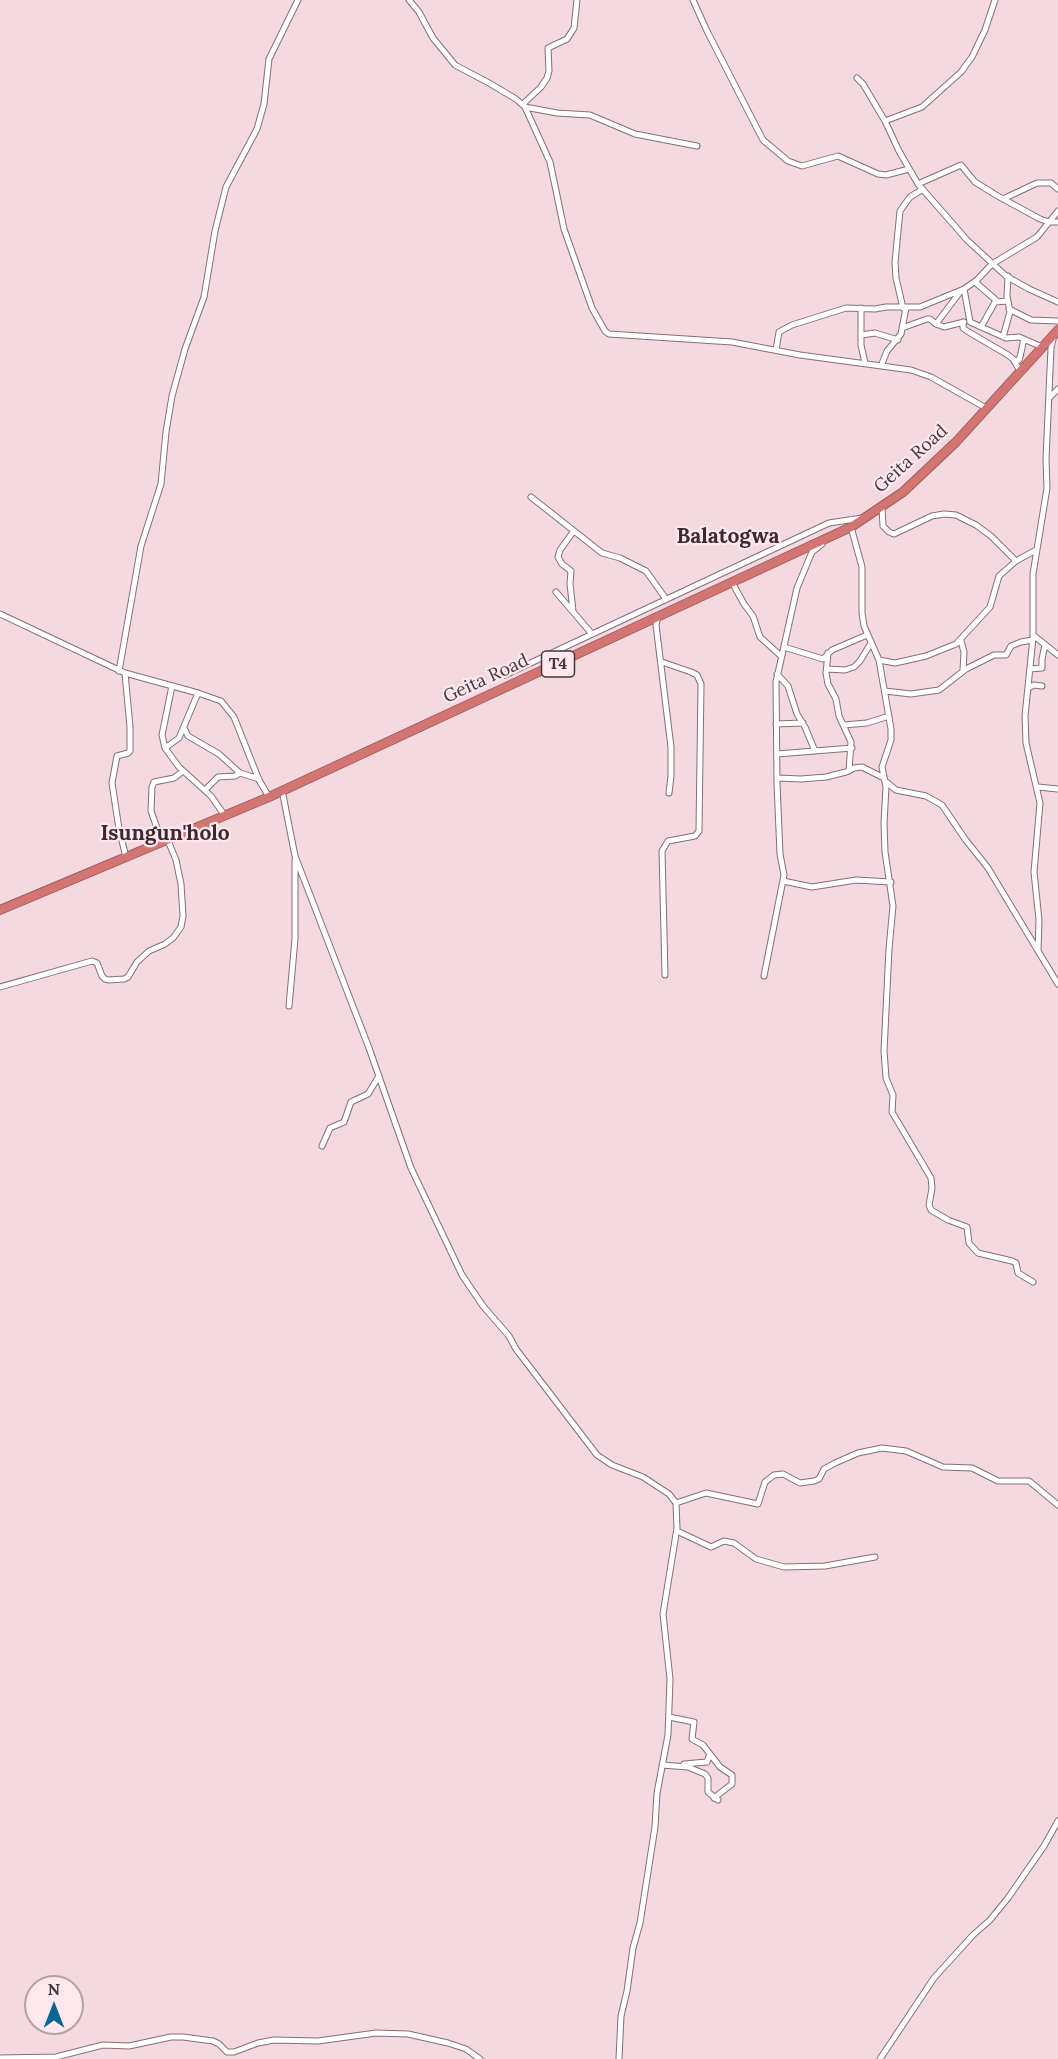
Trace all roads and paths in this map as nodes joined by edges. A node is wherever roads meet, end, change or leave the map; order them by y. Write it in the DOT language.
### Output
graph roads {
  1 [pos="298,0"];
  2 [pos="409,0"];
  3 [pos="577,0"];
  4 [pos="693,0"];
  5 [pos="995,0"];
  6 [pos="857,78"];
  7 [pos="524,105"];
  8 [pos="885,121"];
  9 [pos="697,146"];
  10 [pos="909,169"];
  11 [pos="920,187"];
  12 [pos="1058,189"];
  13 [pos="1003,199"];
  14 [pos="1058,211"];
  15 [pos="1049,222"];
  16 [pos="1058,222"];
  17 [pos="992,264"];
  18 [pos="1008,276"];
  19 [pos="975,282"];
  20 [pos="963,290"];
  21 [pos="997,301"];
  22 [pos="1008,301"];
  23 [pos="1058,302"];
  24 [pos="861,308"];
  25 [pos="905,308"];
  26 [pos="1009,309"];
  27 [pos="1058,321"];
  28 [pos="967,322"];
  29 [pos="936,324"];
  30 [pos="981,327"];
  31 [pos="902,328"];
  32 [pos="861,335"];
  33 [pos="1057,335"];
  34 [pos="1003,337"];
  35 [pos="1024,339"];
  36 [pos="898,340"];
  37 [pos="1047,347"];
  38 [pos="776,350"];
  39 [pos="1014,361"];
  40 [pos="865,363"];
  41 [pos="881,366"];
  42 [pos="1020,371"];
  43 [pos="1058,389"];
  44 [pos="1050,397"];
  45 [pos="986,408"];
  46 [pos="531,497"];
  47 [pos="882,508"];
  48 [pos="868,518"];
  49 [pos="851,527"];
  50 [pos="573,532"];
  51 [pos="825,540"];
  52 [pos="1036,550"];
  53 [pos="1016,561"];
  54 [pos="734,583"];
  55 [pos="556,592"];
  56 [pos="666,599"];
  57 [pos="573,611"];
  58 [pos="0,614"];
  59 [pos="658,617"];
  60 [pos="592,634"];
  61 [pos="867,635"];
  62 [pos="1033,638"];
  63 [pos="961,641"];
  64 [pos="871,643"];
  65 [pos="1045,645"];
  66 [pos="784,647"];
  67 [pos="828,653"];
  68 [pos="1058,655"];
  69 [pos="781,656"];
  70 [pos="879,660"];
  71 [pos="662,663"];
  72 [pos="826,669"];
  73 [pos="1030,669"];
  74 [pos="963,670"];
  75 [pos="122,672"];
  76 [pos="777,674"];
  77 [pos="505,675"];
  78 [pos="172,686"];
  79 [pos="1042,686"];
  80 [pos="1028,688"];
  81 [pos="885,691"];
  82 [pos="198,693"];
  83 [pos="889,716"];
  84 [pos="803,723"];
  85 [pos="776,724"];
  86 [pos="844,725"];
  87 [pos="184,728"];
  88 [pos="165,748"];
  89 [pos="852,748"];
  90 [pos="815,751"];
  91 [pos="777,754"];
  92 [pos="183,771"];
  93 [pos="849,771"];
  94 [pos="240,773"];
  95 [pos="777,778"];
  96 [pos="259,779"];
  97 [pos="884,780"];
  98 [pos="1038,787"];
  99 [pos="1058,789"];
  100 [pos="205,790"];
  101 [pos="282,790"];
  102 [pos="669,792"];
  103 [pos="269,797"];
  104 [pos="225,816"];
  105 [pos="168,840"];
  106 [pos="295,856"];
  107 [pos="126,857"];
  108 [pos="783,881"];
  109 [pos="891,882"];
  110 [pos="0,910"];
  111 [pos="1038,951"];
  112 [pos="665,975"];
  113 [pos="764,976"];
  114 [pos="1058,984"];
  115 [pos="0,987"];
  116 [pos="289,1006"];
  117 [pos="379,1076"];
  118 [pos="322,1146"];
  119 [pos="1033,1282"];
  120 [pos="676,1503"];
  121 [pos="1058,1505"];
  122 [pos="676,1531"];
  123 [pos="875,1557"];
  124 [pos="669,1717"];
  125 [pos="710,1754"];
  126 [pos="662,1765"];
  127 [pos="673,1765"];
  128 [pos="661,1773"];
  129 [pos="1058,1821"];
  130 [pos="0,2058"];
  131 [pos="480,2059"];
  132 [pos="619,2059"];
  133 [pos="879,2059"];
  1 -- 75 [label="street"];
  2 -- 7 [label="street"];
  3 -- 7 [label="street"];
  4 -- 10 [label="street"];
  5 -- 8 [label="street"];
  6 -- 8 [label="street"];
  7 -- 9 [label="street"];
  7 -- 38 [label="street"];
  8 -- 10 [label="street"];
  10 -- 11 [label="street"];
  11 -- 13 [label="street"];
  11 -- 17 [label="street"];
  11 -- 25 [label="street"];
  12 -- 13 [label="street"];
  13 -- 15 [label="street"];
  14 -- 15 [label="street"];
  15 -- 16 [label="street"];
  15 -- 17 [label="street"];
  17 -- 18 [label="street"];
  17 -- 19 [label="street"];
  18 -- 22 [label="street"];
  18 -- 23 [label="street"];
  19 -- 20 [label="street"];
  19 -- 21 [label="street"];
  20 -- 25 [label="street"];
  20 -- 28 [label="street"];
  20 -- 29 [label="street"];
  21 -- 22 [label="street"];
  21 -- 30 [label="street"];
  22 -- 26 [label="street"];
  24 -- 25 [label="street"];
  24 -- 32 [label="street"];
  24 -- 38 [label="street"];
  25 -- 31 [label="street"];
  26 -- 27 [label="street"];
  26 -- 34 [label="street"];
  28 -- 29 [label="street"];
  28 -- 30 [label="street"];
  28 -- 39 [label="street"];
  29 -- 31 [label="street"];
  30 -- 34 [label="street"];
  31 -- 36 [label="street"];
  32 -- 36 [label="street"];
  32 -- 40 [label="street"];
  33 -- 37 [label="highway, Geita Road / T4"];
  34 -- 35 [label="street"];
  35 -- 37 [label="street"];
  35 -- 39 [label="street"];
  36 -- 41 [label="street"];
  37 -- 42 [label="highway, Geita Road / T4"];
  37 -- 44 [label="street"];
  38 -- 40 [label="street"];
  39 -- 42 [label="street"];
  40 -- 41 [label="street"];
  41 -- 45 [label="street"];
  42 -- 45 [label="highway, Geita Road / T4"];
  43 -- 44 [label="street"];
  44 -- 52 [label="street"];
  45 -- 47 [label="highway, Geita Road / T4"];
  46 -- 50 [label="street"];
  47 -- 48 [label="highway, Geita Road / T4"];
  47 -- 53 [label="street"];
  48 -- 49 [label="highway, Geita Road / T4"];
  48 -- 56 [label="street"];
  49 -- 51 [label="highway, Geita Road / T4"];
  49 -- 61 [label="street"];
  50 -- 56 [label="street"];
  50 -- 57 [label="street"];
  51 -- 54 [label="highway, Geita Road / T4"];
  51 -- 66 [label="street"];
  52 -- 53 [label="street"];
  52 -- 62 [label="street"];
  53 -- 63 [label="street"];
  54 -- 59 [label="highway, Geita Road / T4"];
  54 -- 69 [label="street"];
  55 -- 57 [label="street"];
  56 -- 60 [label="street"];
  57 -- 60 [label="street"];
  58 -- 75 [label="street"];
  59 -- 71 [label="street"];
  59 -- 101 [label="highway, Geita Road / T4"];
  60 -- 77 [label="street"];
  61 -- 64 [label="street"];
  61 -- 67 [label="street"];
  62 -- 65 [label="street"];
  62 -- 73 [label="street"];
  62 -- 74 [label="street"];
  63 -- 70 [label="street"];
  63 -- 74 [label="street"];
  64 -- 70 [label="street"];
  64 -- 72 [label="street"];
  65 -- 68 [label="street"];
  65 -- 73 [label="street"];
  66 -- 67 [label="street"];
  66 -- 69 [label="street"];
  67 -- 72 [label="street"];
  69 -- 76 [label="street"];
  70 -- 81 [label="street"];
  71 -- 102 [label="street"];
  71 -- 112 [label="street"];
  72 -- 86 [label="street"];
  73 -- 80 [label="street"];
  74 -- 81 [label="street"];
  75 -- 78 [label="street"];
  75 -- 107 [label="street"];
  76 -- 84 [label="street"];
  76 -- 85 [label="street"];
  78 -- 82 [label="street"];
  78 -- 88 [label="street"];
  79 -- 80 [label="street"];
  80 -- 98 [label="street"];
  81 -- 83 [label="street"];
  82 -- 87 [label="street"];
  82 -- 96 [label="street"];
  83 -- 86 [label="street"];
  83 -- 97 [label="street"];
  84 -- 85 [label="street"];
  84 -- 90 [label="street"];
  85 -- 91 [label="street"];
  86 -- 89 [label="street"];
  87 -- 88 [label="street"];
  87 -- 94 [label="street"];
  88 -- 92 [label="street"];
  89 -- 90 [label="street"];
  89 -- 93 [label="street"];
  90 -- 91 [label="street"];
  91 -- 95 [label="street"];
  92 -- 100 [label="street"];
  92 -- 105 [label="street"];
  93 -- 95 [label="street"];
  93 -- 97 [label="street"];
  94 -- 96 [label="street"];
  94 -- 100 [label="street"];
  95 -- 108 [label="street"];
  96 -- 103 [label="street"];
  97 -- 109 [label="street"];
  97 -- 111 [label="street"];
  98 -- 99 [label="street"];
  98 -- 111 [label="street"];
  100 -- 104 [label="street"];
  101 -- 103 [label="highway, Geita Road / T4"];
  101 -- 106 [label="street"];
  103 -- 104 [label="highway, Geita Road / T4"];
  104 -- 105 [label="highway, Geita Road / T4"];
  105 -- 107 [label="highway, Geita Road / T4"];
  105 -- 115 [label="street"];
  106 -- 116 [label="street"];
  106 -- 117 [label="street"];
  107 -- 110 [label="highway, Geita Road / T4"];
  108 -- 109 [label="street"];
  108 -- 113 [label="street"];
  109 -- 119 [label="street"];
  111 -- 114 [label="street"];
  117 -- 118 [label="street"];
  117 -- 120 [label="street"];
  120 -- 121 [label="street"];
  120 -- 122 [label="street"];
  122 -- 123 [label="street"];
  122 -- 124 [label="street"];
  124 -- 125 [label="street"];
  124 -- 126 [label="street"];
  125 -- 127 [label="street"];
  125 -- 127 [label="street"];
  126 -- 127 [label="street"];
  126 -- 128 [label="street"];
  127 -- 128 [label="street"];
  128 -- 132 [label="street"];
  129 -- 133 [label="street"];
  130 -- 131 [label="street"];
}
